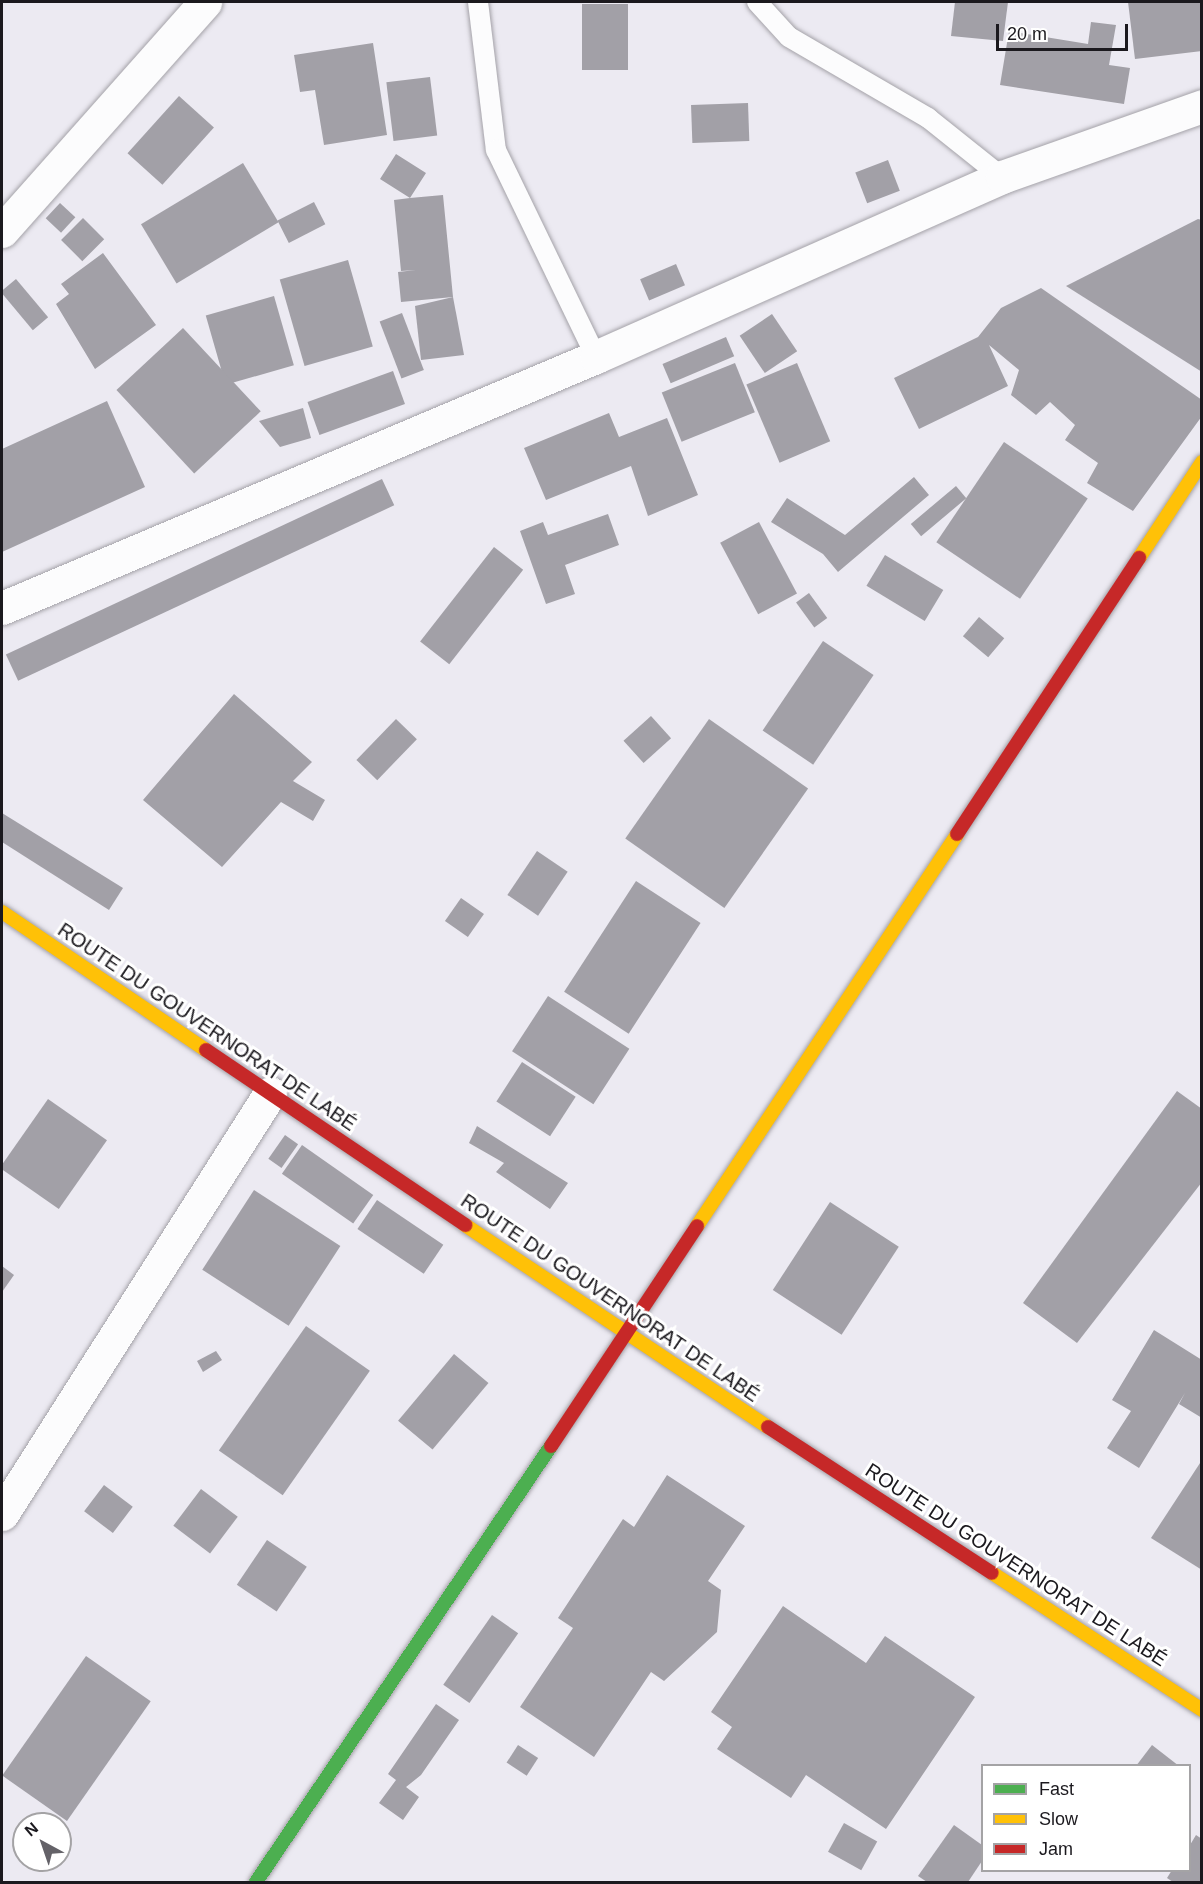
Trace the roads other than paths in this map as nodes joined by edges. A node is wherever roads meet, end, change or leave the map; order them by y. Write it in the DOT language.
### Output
graph roads {
  1 [pos="205,2"];
  2 [pos="478,2"];
  3 [pos="757,2"];
  4 [pos="1202,106"];
  5 [pos="1002,177"];
  6 [pos="2,231"];
  7 [pos="596,357"];
  8 [pos="1202,462"];
  9 [pos="2,608"];
  10 [pos="2,912"];
  11 [pos="270,1093"];
  12 [pos="626,1334"];
  13 [pos="2,1514"];
  14 [pos="1202,1710"];
  15 [pos="256,1882"];
  1 -- 6 [label="street"];
  2 -- 7 [label="lane"];
  3 -- 5 [label="lane"];
  4 -- 5 [label="street"];
  5 -- 7 [label="street"];
  7 -- 9 [label="street"];
  8 -- 12 [label="street"];
  10 -- 11 [label="street, ROUTE DU GOUVERNORAT DE LABÉ"];
  11 -- 12 [label="street, ROUTE DU GOUVERNORAT DE LABÉ"];
  11 -- 13 [label="street"];
  12 -- 14 [label="street, ROUTE DU GOUVERNORAT DE LABÉ"];
  12 -- 15 [label="street"];
}
